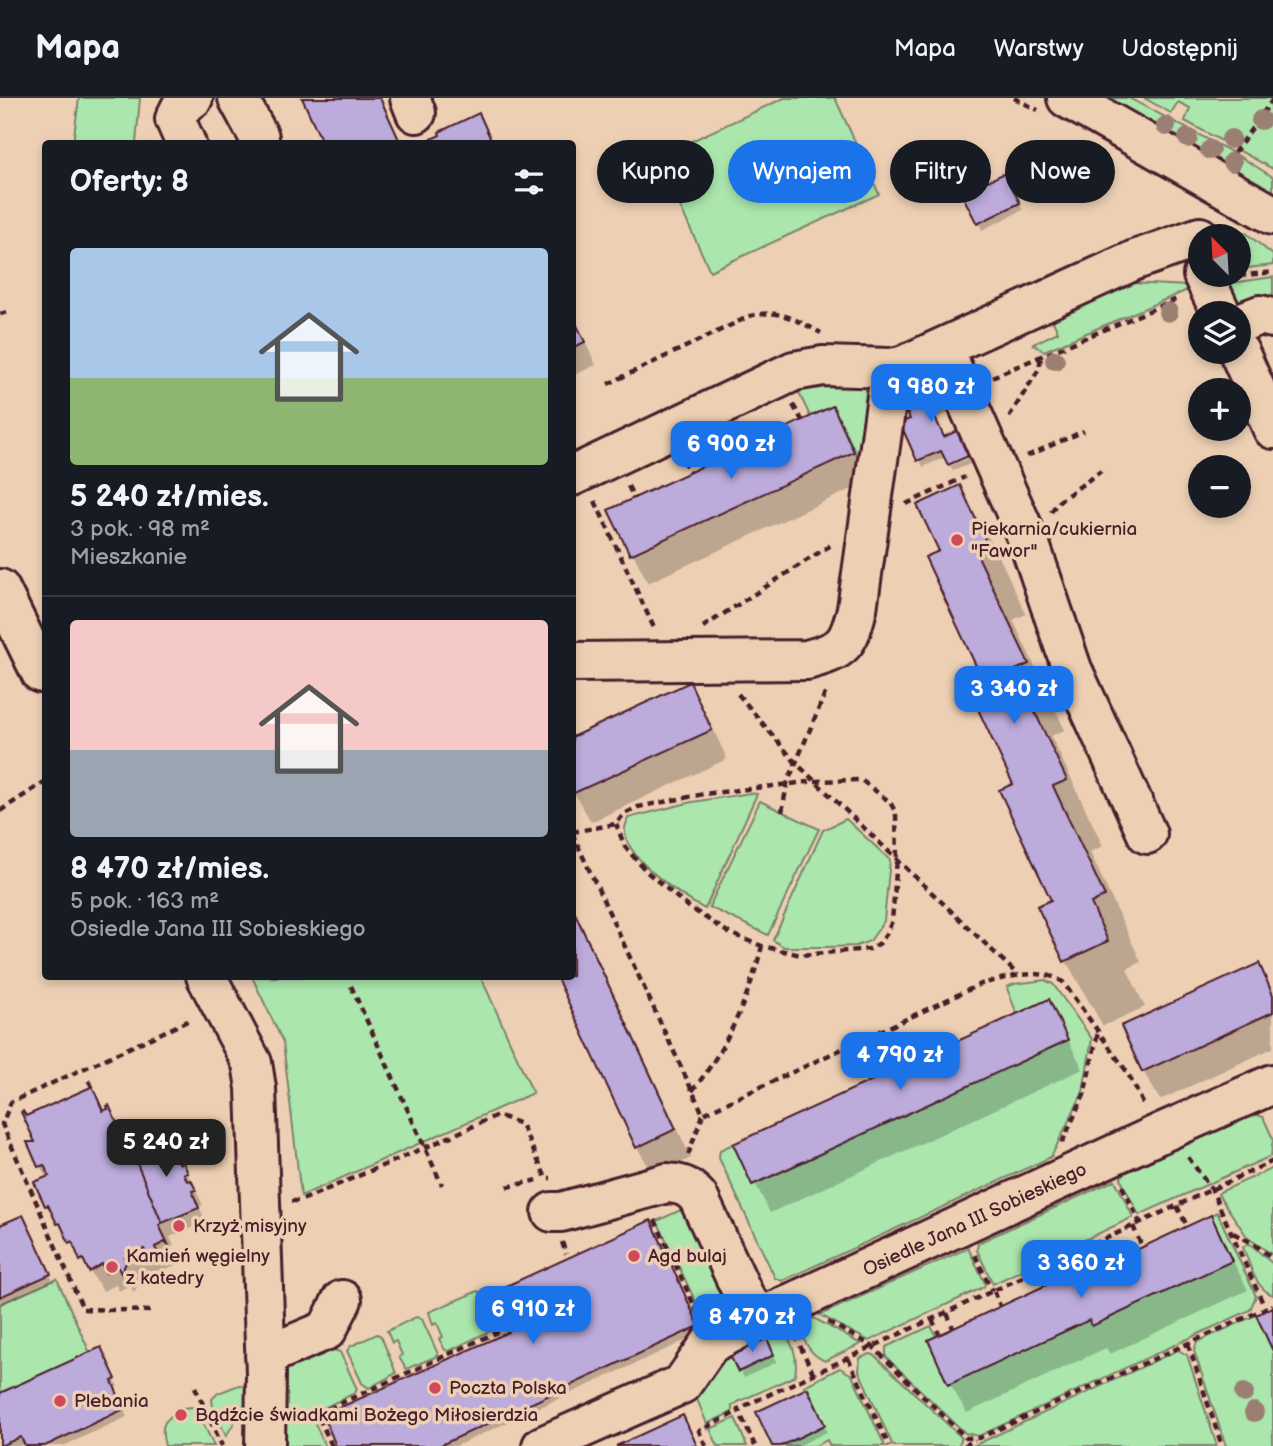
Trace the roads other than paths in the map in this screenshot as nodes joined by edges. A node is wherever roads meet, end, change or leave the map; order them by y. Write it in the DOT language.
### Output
graph roads {
  1 [pos="193,98"];
  2 [pos="238,98"];
  3 [pos="1067,98"];
  4 [pos="259,137"];
  5 [pos="184,140"];
  6 [pos="1259,206"];
  7 [pos="1229,224"];
  8 [pos="1188,266"];
  9 [pos="1251,318"];
  10 [pos="1273,318"];
  11 [pos="950,363"];
  12 [pos="1244,364"];
  13 [pos="891,368"];
  14 [pos="1273,429"];
  15 [pos="583,487"];
  16 [pos="0,589"];
  17 [pos="576,662"];
  18 [pos="42,671"];
  19 [pos="1147,834"];
  20 [pos="214,991"];
  21 [pos="1269,1097"];
  22 [pos="553,1189"];
  23 [pos="342,1300"];
  24 [pos="768,1314"];
  25 [pos="265,1356"];
  26 [pos="265,1446"];
  27 [pos="542,1446"];
  1 -- 5 [label="street"];
  2 -- 4 [label="street"];
  3 -- 6 [label="street"];
  6 -- 7 [label="street"];
  8 -- 11 [label="street"];
  9 -- 10 [label="street"];
  11 -- 13 [label="street"];
  11 -- 19 [label="street"];
  12 -- 14 [label="street"];
  13 -- 15 [label="street"];
  13 -- 17 [label="street"];
  16 -- 18 [label="street"];
  20 -- 25 [label="street"];
  21 -- 24 [label="street, Osiedle Jana III Sobieskiego"];
  22 -- 24 [label="street"];
  23 -- 25 [label="street"];
  24 -- 27 [label="street, Osiedle Jana III Sobieskiego"];
  25 -- 26 [label="street"];
}
